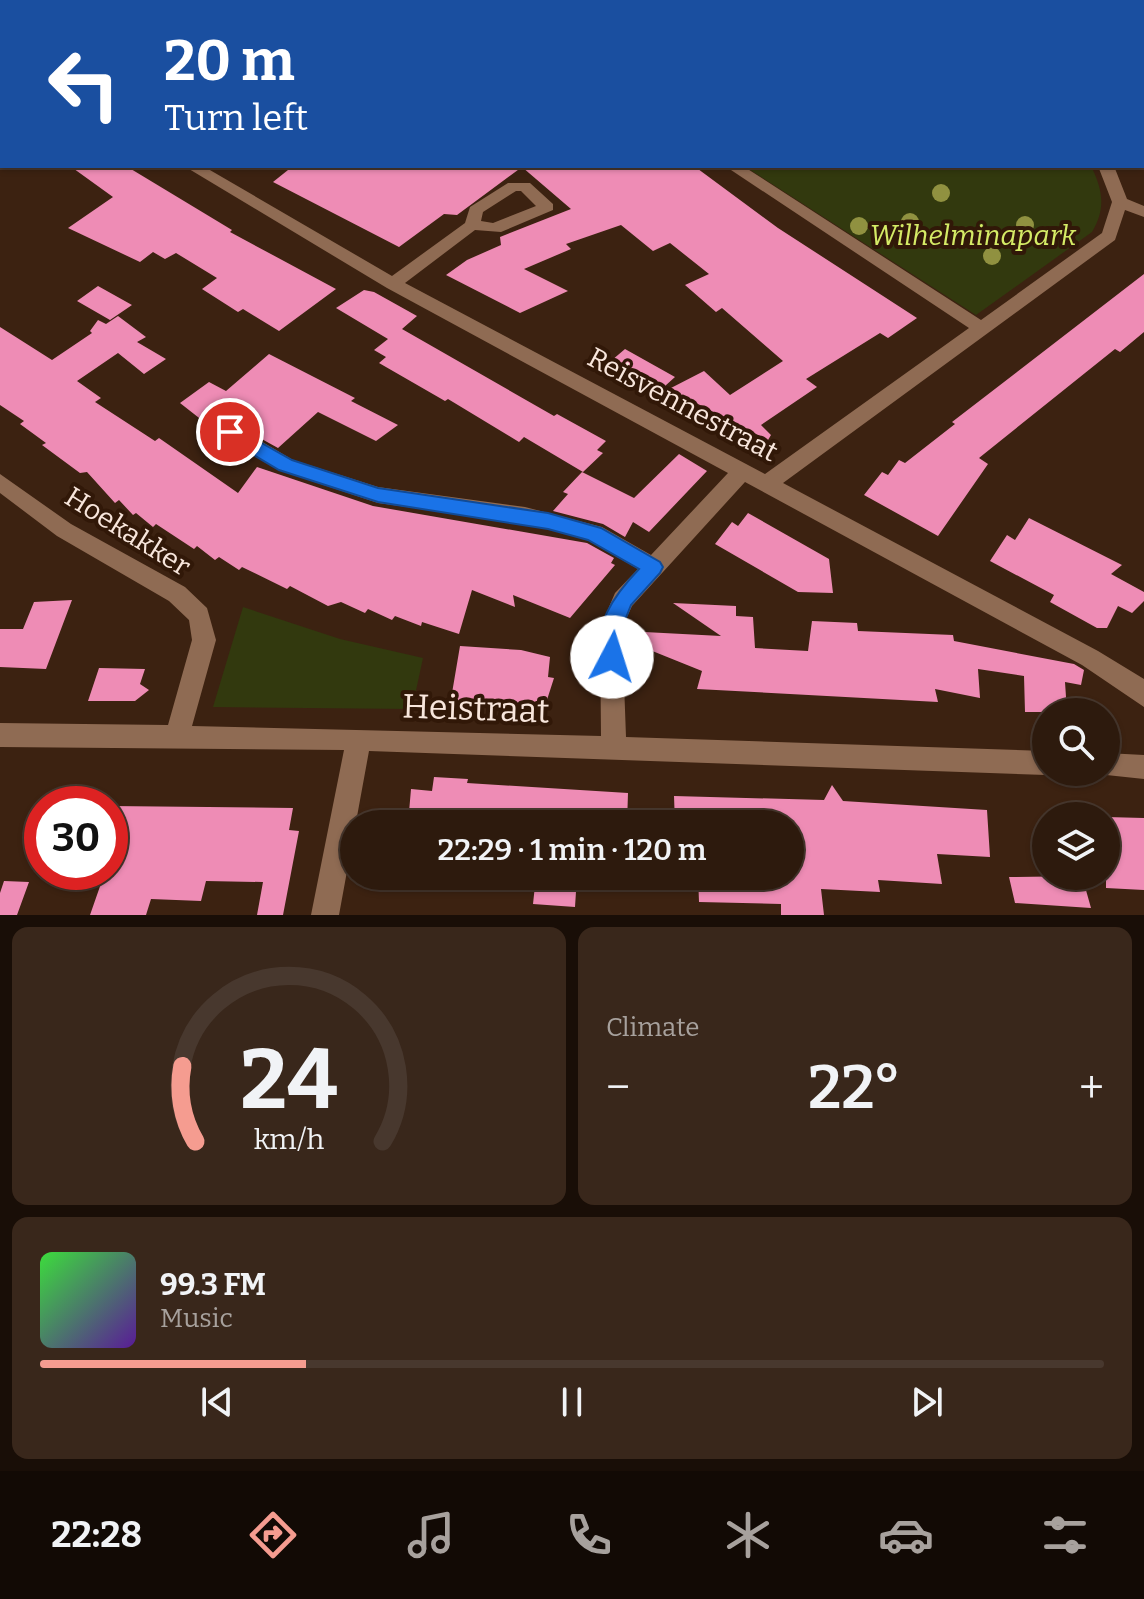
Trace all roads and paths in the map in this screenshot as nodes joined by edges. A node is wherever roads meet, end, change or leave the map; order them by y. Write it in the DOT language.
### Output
graph roads {
  1 [pos="736,168"];
  2 [pos="1107,168"];
  3 [pos="200,171"];
  4 [pos="1120,202"];
  5 [pos="1144,212"];
  6 [pos="472,225"];
  7 [pos="393,284"];
  8 [pos="981,328"];
  9 [pos="230,432"];
  10 [pos="744,470"];
  11 [pos="0,482"];
  12 [pos="768,483"];
  13 [pos="653,567"];
  14 [pos="1144,696"];
  15 [pos="0,735"];
  16 [pos="177,736"];
  17 [pos="359,739"];
  18 [pos="614,746"];
  19 [pos="1032,762"];
  20 [pos="1120,766"];
  21 [pos="1144,767"];
  22 [pos="325,915"];
  1 -- 8 [label="street"];
  2 -- 4 [label="street"];
  3 -- 7 [label="street, Reisvennestraat"];
  4 -- 5 [label="street"];
  4 -- 8 [label="street"];
  6 -- 7 [label="street"];
  7 -- 10 [label="street, Reisvennestraat"];
  8 -- 12 [label="street"];
  9 -- 13 [label="street"];
  10 -- 12 [label="street, Reisvennestraat"];
  10 -- 13 [label="street"];
  11 -- 16 [label="street, Hoekakker"];
  12 -- 14 [label="street, Reisvennestraat"];
  13 -- 18 [label="street"];
  15 -- 16 [label="street, Heistraat"];
  16 -- 17 [label="street, Heistraat"];
  17 -- 18 [label="street, Heistraat"];
  17 -- 22 [label="street"];
  18 -- 19 [label="street, Heistraat"];
  20 -- 21 [label="street"];
}
